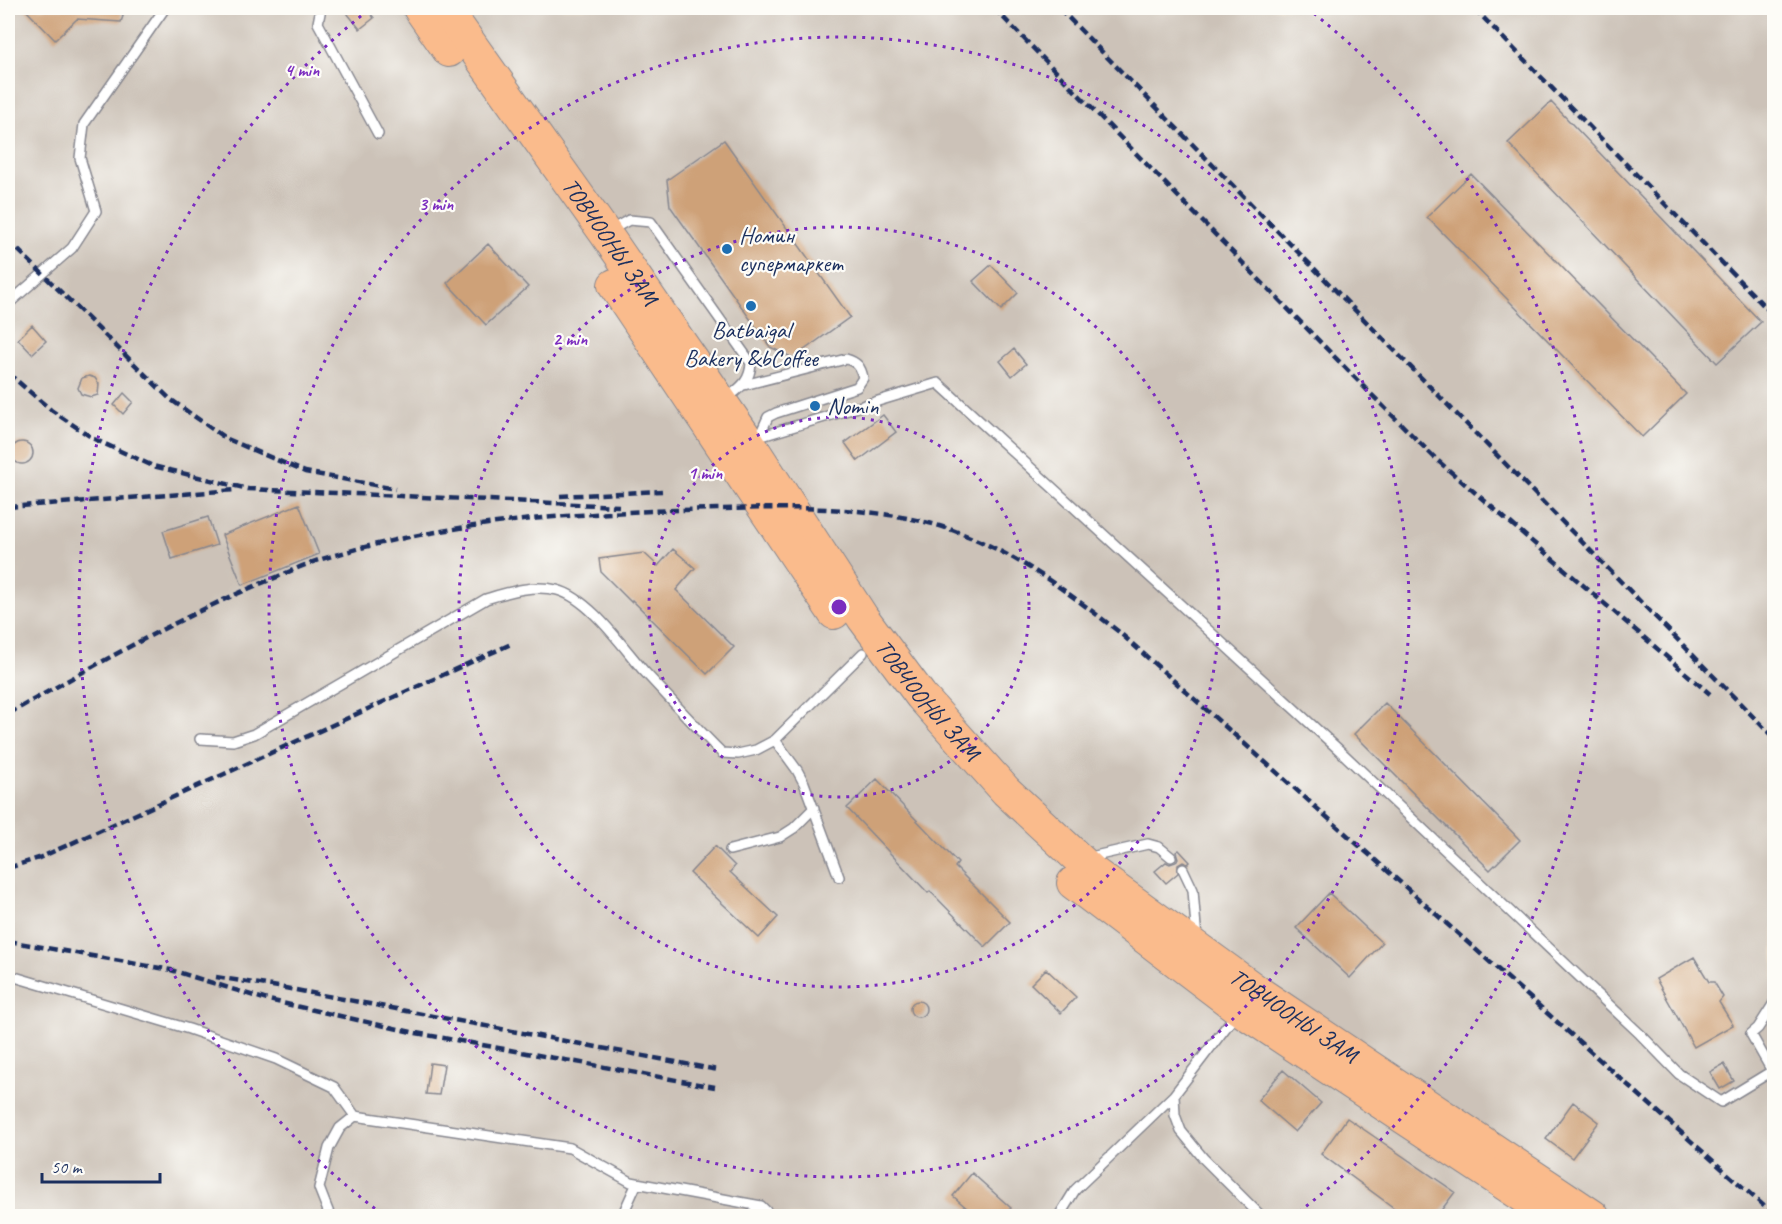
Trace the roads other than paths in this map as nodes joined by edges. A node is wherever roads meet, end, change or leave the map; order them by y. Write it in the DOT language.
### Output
graph roads {
  1 [pos="165,8"];
  2 [pos="321,8"];
  3 [pos="419,8"];
  4 [pos="445,8"];
  5 [pos="378,134"];
  6 [pos="604,233"];
  7 [pos="8,304"];
  8 [pos="733,394"];
  9 [pos="753,439"];
  10 [pos="863,653"];
  11 [pos="200,739"];
  12 [pos="775,740"];
  13 [pos="814,808"];
  14 [pos="730,850"];
  15 [pos="1171,857"];
  16 [pos="1078,859"];
  17 [pos="1183,868"];
  18 [pos="839,877"];
  19 [pos="1197,948"];
  20 [pos="8,975"];
  21 [pos="1774,1003"];
  22 [pos="1239,1010"];
  23 [pos="1174,1095"];
  24 [pos="356,1116"];
  25 [pos="637,1183"];
  26 [pos="761,1206"];
  27 [pos="330,1216"];
  28 [pos="622,1216"];
  29 [pos="750,1216"];
  30 [pos="771,1216"];
  31 [pos="1059,1216"];
  32 [pos="1261,1216"];
  33 [pos="1554,1216"];
  34 [pos="1593,1216"];
  1 -- 7 [label="lane"];
  2 -- 5 [label="lane"];
  3 -- 10 [label="highway, ТОВЧООНЫ ЗАМ"];
  4 -- 6 [label="highway, ТОВЧООНЫ ЗАМ"];
  6 -- 8 [label="highway, ТОВЧООНЫ ЗАМ"];
  6 -- 8 [label="lane"];
  8 -- 9 [label="highway, ТОВЧООНЫ ЗАМ"];
  8 -- 9 [label="lane"];
  9 -- 16 [label="highway, ТОВЧООНЫ ЗАМ"];
  9 -- 21 [label="lane"];
  10 -- 12 [label="lane"];
  10 -- 22 [label="highway, ТОВЧООНЫ ЗАМ"];
  11 -- 12 [label="lane"];
  12 -- 13 [label="lane"];
  13 -- 14 [label="lane"];
  13 -- 18 [label="lane"];
  15 -- 16 [label="lane"];
  16 -- 19 [label="highway, ТОВЧООНЫ ЗАМ"];
  17 -- 19 [label="lane"];
  19 -- 34 [label="highway, ТОВЧООНЫ ЗАМ"];
  20 -- 24 [label="lane"];
  22 -- 23 [label="lane"];
  22 -- 33 [label="highway, ТОВЧООНЫ ЗАМ"];
  23 -- 31 [label="lane"];
  23 -- 32 [label="lane"];
  24 -- 25 [label="lane"];
  24 -- 27 [label="lane"];
  25 -- 26 [label="lane"];
  25 -- 28 [label="lane"];
  26 -- 29 [label="lane"];
  26 -- 30 [label="lane"];
}
